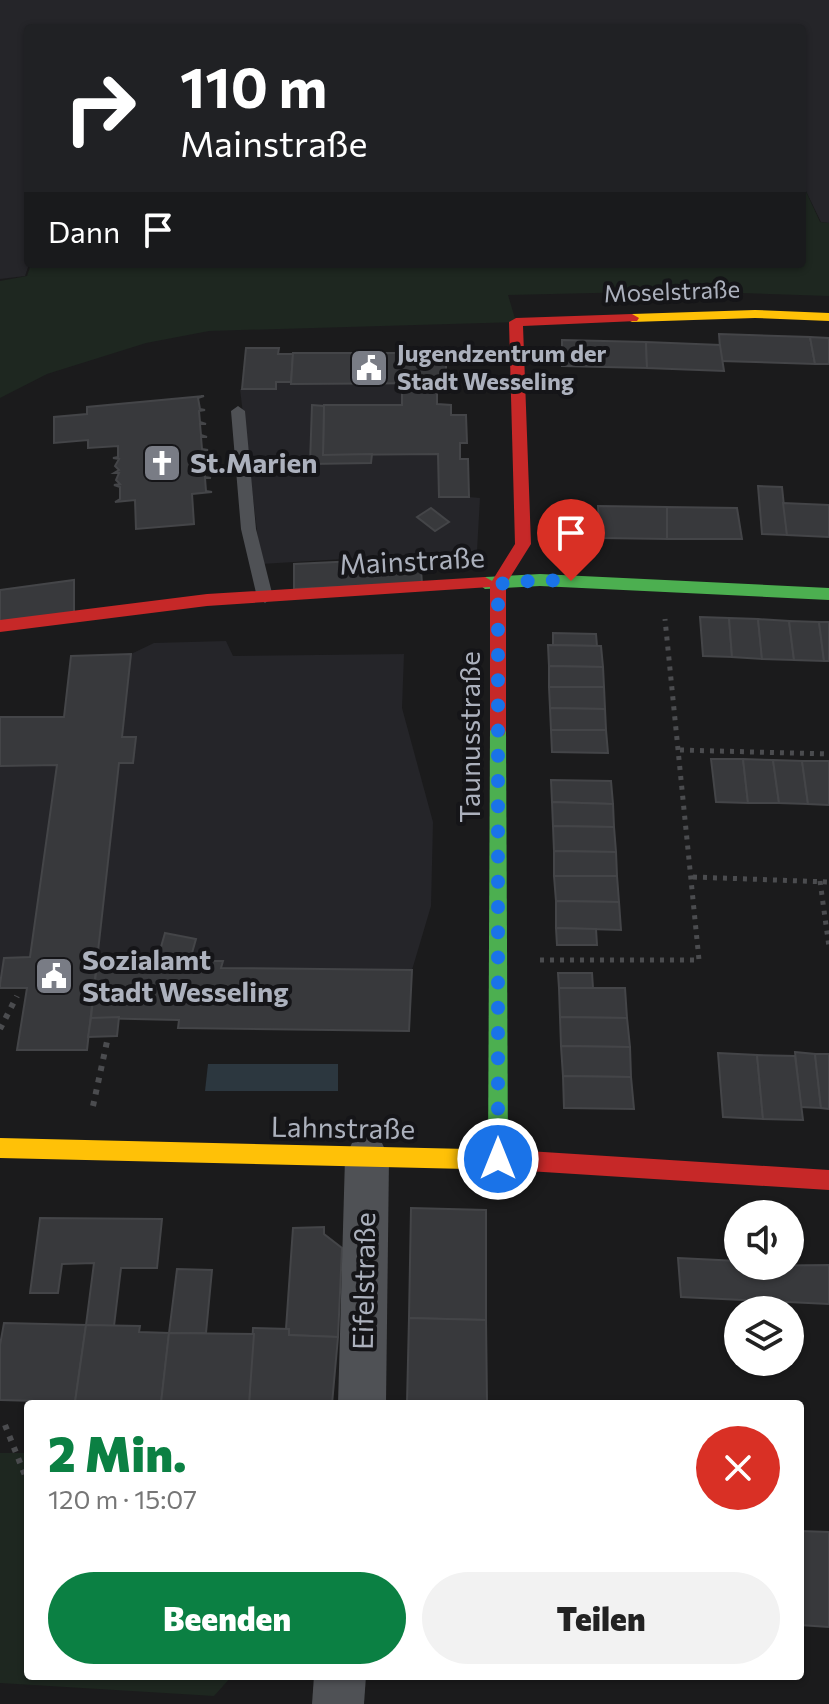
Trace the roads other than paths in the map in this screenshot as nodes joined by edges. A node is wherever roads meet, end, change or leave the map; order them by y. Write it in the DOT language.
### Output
graph roads {
  1 [pos="829,317"];
  2 [pos="238,411"];
  3 [pos="498,584"];
  4 [pos="829,594"];
  5 [pos="265,597"];
  6 [pos="0,626"];
  7 [pos="0,1148"];
  8 [pos="367,1158"];
  9 [pos="498,1159"];
  10 [pos="829,1180"];
  11 [pos="362,1400"];
  12 [pos="340,1680"];
  13 [pos="338,1704"];
  1 -- 3 [label="street, Moselstraße"];
  2 -- 5 [label="lane"];
  3 -- 4 [label="street, Mainstraße"];
  3 -- 5 [label="street, Mainstraße"];
  3 -- 9 [label="street, Taunusstraße"];
  5 -- 6 [label="street, Mainstraße"];
  7 -- 8 [label="street, Lahnstraße"];
  8 -- 9 [label="street, Lahnstraße"];
  8 -- 11 [label="street, Eifelstraße"];
  9 -- 10 [label="street, Lahnstraße"];
  12 -- 13 [label="street"];
}
